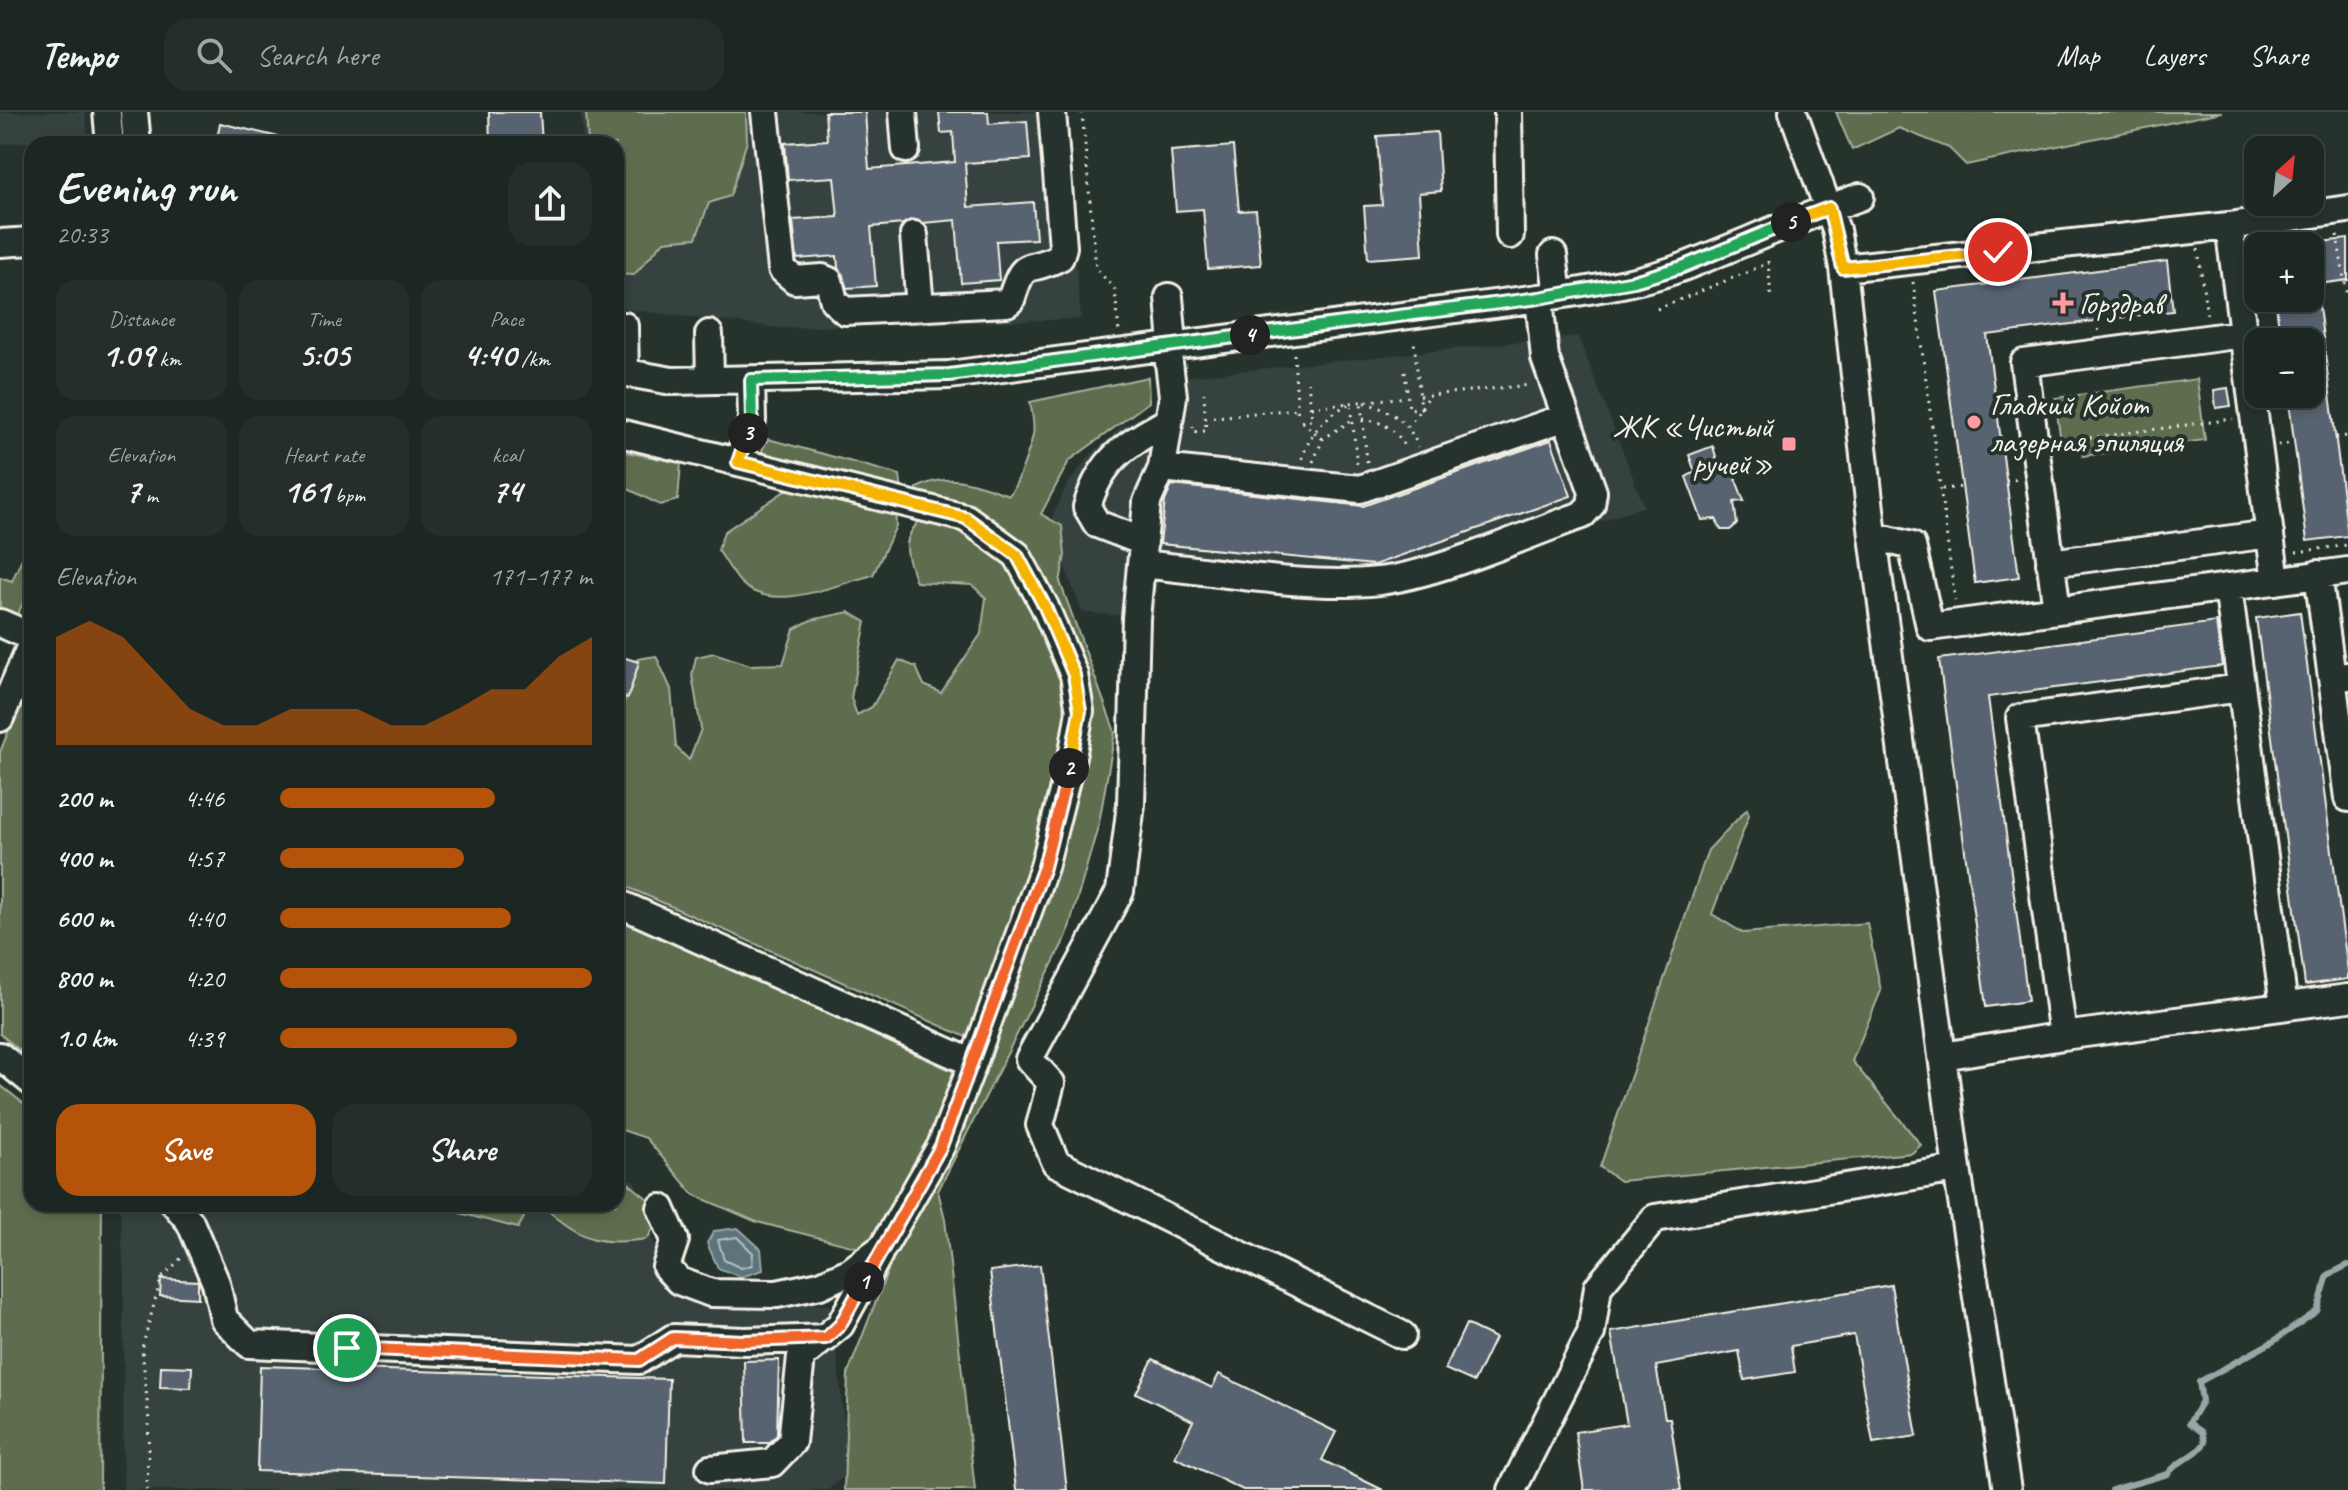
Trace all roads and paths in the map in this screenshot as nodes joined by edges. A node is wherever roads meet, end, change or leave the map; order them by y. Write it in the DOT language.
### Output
graph roads {
  1 [pos="107,112"];
  2 [pos="134,112"];
  3 [pos="765,112"];
  4 [pos="903,112"];
  5 [pos="1052,112"];
  6 [pos="1082,112"];
  7 [pos="1508,112"];
  8 [pos="1793,112"];
  9 [pos="109,136"];
  10 [pos="136,136"];
  11 [pos="906,149"];
  12 [pos="1860,197"];
  13 [pos="1829,208"];
  14 [pos="2341,210"];
  15 [pos="2229,226"];
  16 [pos="2195,230"];
  17 [pos="914,235"];
  18 [pos="1510,235"];
  19 [pos="24,242"];
  20 [pos="0,243"];
  21 [pos="1553,255"];
  22 [pos="1766,255"];
  23 [pos="1910,262"];
  24 [pos="1769,263"];
  25 [pos="1843,268"];
  26 [pos="1169,297"];
  27 [pos="1549,297"];
  28 [pos="1771,298"];
  29 [pos="2348,302"];
  30 [pos="920,307"];
  31 [pos="1657,309"];
  32 [pos="1119,332"];
  33 [pos="709,334"];
  34 [pos="2243,334"];
  35 [pos="2210,338"];
  36 [pos="1414,341"];
  37 [pos="1170,345"];
  38 [pos="1294,354"];
  39 [pos="1405,372"];
  40 [pos="624,373"];
  41 [pos="710,380"];
  42 [pos="751,380"];
  43 [pos="1308,382"];
  44 [pos="1554,382"];
  45 [pos="1204,393"];
  46 [pos="1430,395"];
  47 [pos="1420,396"];
  48 [pos="1407,397"];
  49 [pos="1361,402"];
  50 [pos="1351,403"];
  51 [pos="1311,407"];
  52 [pos="1421,408"];
  53 [pos="1297,409"];
  54 [pos="1287,410"];
  55 [pos="2254,416"];
  56 [pos="1566,417"];
  57 [pos="1205,418"];
  58 [pos="1363,419"];
  59 [pos="1181,420"];
  60 [pos="1299,420"];
  61 [pos="1352,420"];
  62 [pos="1408,427"];
  63 [pos="1314,431"];
  64 [pos="1364,431"];
  65 [pos="1354,432"];
  66 [pos="624,434"];
  67 [pos="2348,436"];
  68 [pos="2336,437"];
  69 [pos="1323,439"];
  70 [pos="2034,445"];
  71 [pos="738,462"];
  72 [pos="1162,468"];
  73 [pos="1419,468"];
  74 [pos="1306,483"];
  75 [pos="1962,487"];
  76 [pos="1365,488"];
  77 [pos="1940,489"];
  78 [pos="1873,536"];
  79 [pos="2271,545"];
  80 [pos="2348,545"];
  81 [pos="1142,553"];
  82 [pos="2050,563"];
  83 [pos="2348,571"];
  84 [pos="2318,574"];
  85 [pos="2276,581"];
  86 [pos="2228,587"];
  87 [pos="2057,610"];
  88 [pos="0,623"];
  89 [pos="1958,623"];
  90 [pos="24,636"];
  91 [pos="24,660"];
  92 [pos="2340,676"];
  93 [pos="2241,688"];
  94 [pos="0,718"];
  95 [pos="2348,798"];
  96 [pos="624,906"];
  97 [pos="2348,998"];
  98 [pos="2284,1006"];
  99 [pos="2063,1036"];
  100 [pos="0,1056"];
  101 [pos="1943,1056"];
  102 [pos="973,1063"];
  103 [pos="24,1076"];
  104 [pos="1957,1169"];
  105 [pos="661,1208"];
  106 [pos="182,1212"];
  107 [pos="198,1241"];
  108 [pos="883,1247"];
  109 [pos="1402,1335"];
  110 [pos="826,1338"];
  111 [pos="710,1469"];
  112 [pos="147,1490"];
  113 [pos="1512,1490"];
  114 [pos="2007,1490"];
  1 -- 9 [label="street"];
  2 -- 10 [label="street"];
  3 -- 30 [label="street"];
  4 -- 11 [label="street"];
  5 -- 30 [label="street"];
  6 -- 32 [label="path"];
  7 -- 18 [label="street"];
  8 -- 13 [label="street"];
  12 -- 13 [label="street"];
  13 -- 25 [label="street"];
  13 -- 27 [label="street"];
  14 -- 15 [label="street"];
  14 -- 29 [label="path"];
  15 -- 16 [label="street"];
  15 -- 34 [label="street"];
  16 -- 23 [label="street"];
  16 -- 35 [label="path"];
  17 -- 30 [label="street"];
  19 -- 20 [label="street"];
  21 -- 27 [label="street"];
  22 -- 24 [label="path"];
  23 -- 25 [label="street"];
  23 -- 77 [label="path"];
  24 -- 28 [label="path"];
  24 -- 31 [label="path"];
  25 -- 78 [label="street"];
  26 -- 37 [label="street"];
  27 -- 37 [label="street"];
  27 -- 44 [label="street"];
  33 -- 41 [label="street"];
  34 -- 35 [label="street"];
  34 -- 55 [label="street"];
  35 -- 70 [label="street"];
  36 -- 47 [label="path"];
  37 -- 42 [label="street"];
  37 -- 59 [label="street"];
  38 -- 53 [label="path"];
  39 -- 48 [label="path"];
  40 -- 41 [label="street"];
  41 -- 42 [label="street"];
  42 -- 71 [label="street"];
  43 -- 51 [label="path"];
  44 -- 46 [label="path"];
  44 -- 56 [label="street"];
  45 -- 57 [label="path"];
  46 -- 47 [label="path"];
  46 -- 52 [label="path"];
  47 -- 52 [label="path"];
  48 -- 49 [label="path"];
  48 -- 52 [label="path"];
  49 -- 50 [label="path"];
  49 -- 58 [label="path"];
  49 -- 62 [label="path"];
  50 -- 51 [label="path"];
  50 -- 61 [label="path"];
  50 -- 63 [label="path"];
  51 -- 60 [label="path"];
  52 -- 62 [label="path"];
  53 -- 54 [label="path"];
  53 -- 60 [label="path"];
  54 -- 57 [label="path"];
  54 -- 60 [label="path"];
  55 -- 70 [label="path"];
  55 -- 79 [label="street"];
  56 -- 73 [label="street"];
  56 -- 81 [label="street"];
  57 -- 59 [label="path"];
  58 -- 64 [label="path"];
  58 -- 73 [label="path"];
  59 -- 72 [label="street"];
  59 -- 81 [label="street"];
  60 -- 63 [label="path"];
  61 -- 65 [label="path"];
  61 -- 69 [label="path"];
  62 -- 73 [label="path"];
  63 -- 69 [label="path"];
  63 -- 74 [label="path"];
  64 -- 65 [label="path"];
  64 -- 76 [label="path"];
  65 -- 76 [label="path"];
  66 -- 71 [label="street"];
  67 -- 68 [label="path"];
  69 -- 74 [label="path"];
  70 -- 82 [label="street"];
  71 -- 102 [label="street"];
  72 -- 74 [label="street"];
  72 -- 81 [label="street"];
  73 -- 76 [label="street"];
  74 -- 76 [label="street"];
  75 -- 77 [label="path"];
  77 -- 89 [label="path"];
  78 -- 89 [label="street"];
  78 -- 101 [label="street"];
  79 -- 80 [label="path"];
  79 -- 82 [label="street"];
  79 -- 85 [label="street"];
  81 -- 109 [label="street"];
  82 -- 87 [label="street"];
  83 -- 84 [label="street"];
  84 -- 85 [label="street"];
  84 -- 92 [label="street"];
  85 -- 86 [label="street"];
  86 -- 87 [label="street"];
  86 -- 93 [label="street"];
  87 -- 89 [label="street"];
  88 -- 90 [label="street"];
  91 -- 94 [label="street"];
  92 -- 95 [label="street"];
  93 -- 98 [label="street"];
  93 -- 99 [label="street"];
  96 -- 102 [label="street"];
  97 -- 98 [label="street"];
  98 -- 99 [label="street"];
  99 -- 101 [label="street"];
  100 -- 103 [label="street"];
  101 -- 104 [label="street"];
  102 -- 108 [label="street"];
  104 -- 113 [label="street"];
  104 -- 114 [label="street"];
  105 -- 108 [label="street"];
  106 -- 107 [label="street"];
  107 -- 110 [label="street"];
  107 -- 112 [label="path"];
  108 -- 110 [label="street"];
  110 -- 111 [label="street"];
}
